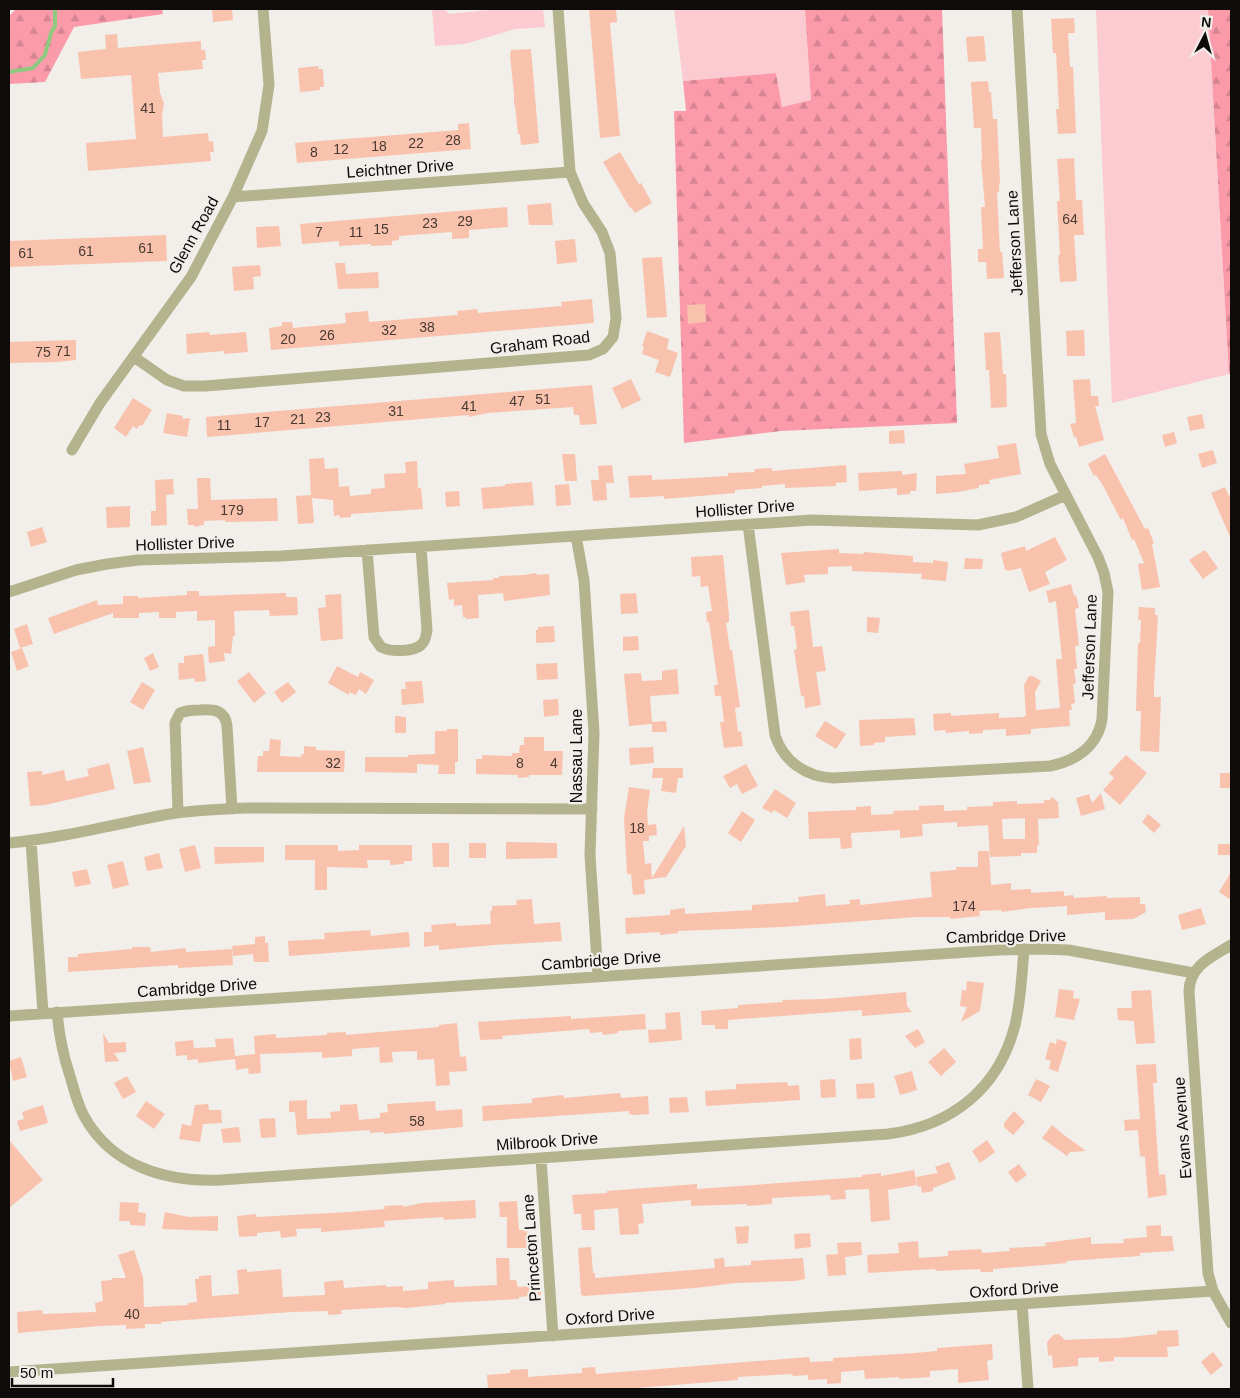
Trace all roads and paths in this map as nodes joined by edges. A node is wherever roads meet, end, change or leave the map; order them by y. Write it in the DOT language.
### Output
graph roads {
  1 [pos="263,9"];
  2 [pos="558,9"];
  3 [pos="1017,9"];
  4 [pos="570,172"];
  5 [pos="233,197"];
  6 [pos="134,358"];
  7 [pos="72,450"];
  8 [pos="1066,495"];
  9 [pos="748,524"];
  10 [pos="576,536"];
  11 [pos="421,547"];
  12 [pos="367,550"];
  13 [pos="9,592"];
  14 [pos="232,809"];
  15 [pos="592,809"];
  16 [pos="178,813"];
  17 [pos="31,841"];
  18 [pos="9,843"];
  19 [pos="1231,945"];
  20 [pos="1024,949"];
  21 [pos="1194,973"];
  22 [pos="598,976"];
  23 [pos="57,1012"];
  24 [pos="43,1013"];
  25 [pos="9,1016"];
  26 [pos="541,1158"];
  27 [pos="1213,1292"];
  28 [pos="1022,1304"];
  29 [pos="1231,1323"];
  30 [pos="553,1336"];
  31 [pos="9,1372"];
  32 [pos="1028,1389"];
  1 -- 5 [label="street, Glenn Road"];
  2 -- 4 [label="street, Graham Road"];
  3 -- 8 [label="street, Jefferson Lane"];
  4 -- 5 [label="street, Leichtner Drive"];
  4 -- 6 [label="street, Graham Road"];
  5 -- 6 [label="street, Glenn Road"];
  6 -- 7 [label="street, Glenn Road"];
  8 -- 9 [label="street, Hollister Drive"];
  8 -- 9 [label="street, Jefferson Lane"];
  9 -- 10 [label="street, Hollister Drive"];
  10 -- 11 [label="street, Hollister Drive"];
  10 -- 15 [label="street, Nassau Lane"];
  11 -- 12 [label="street, Hollister Drive"];
  11 -- 12 [label="street"];
  12 -- 13 [label="street, Hollister Drive"];
  14 -- 15 [label="street"];
  14 -- 16 [label="street"];
  14 -- 16 [label="street"];
  15 -- 22 [label="street, Nassau Lane"];
  16 -- 17 [label="street"];
  17 -- 18 [label="street"];
  17 -- 24 [label="street"];
  19 -- 21 [label="street"];
  20 -- 21 [label="street, Cambridge Drive"];
  20 -- 22 [label="street, Cambridge Drive"];
  20 -- 26 [label="street, Milbrook Drive"];
  21 -- 27 [label="street, Evans Avenue"];
  22 -- 23 [label="street, Cambridge Drive"];
  23 -- 24 [label="street, Cambridge Drive"];
  23 -- 26 [label="street, Milbrook Drive"];
  24 -- 25 [label="street, Cambridge Drive"];
  26 -- 30 [label="street, Princeton Lane"];
  27 -- 28 [label="street, Oxford Drive"];
  27 -- 29 [label="street, Evans Avenue"];
  28 -- 30 [label="street, Oxford Drive"];
  28 -- 32 [label="street"];
  30 -- 31 [label="street, Oxford Drive"];
}
